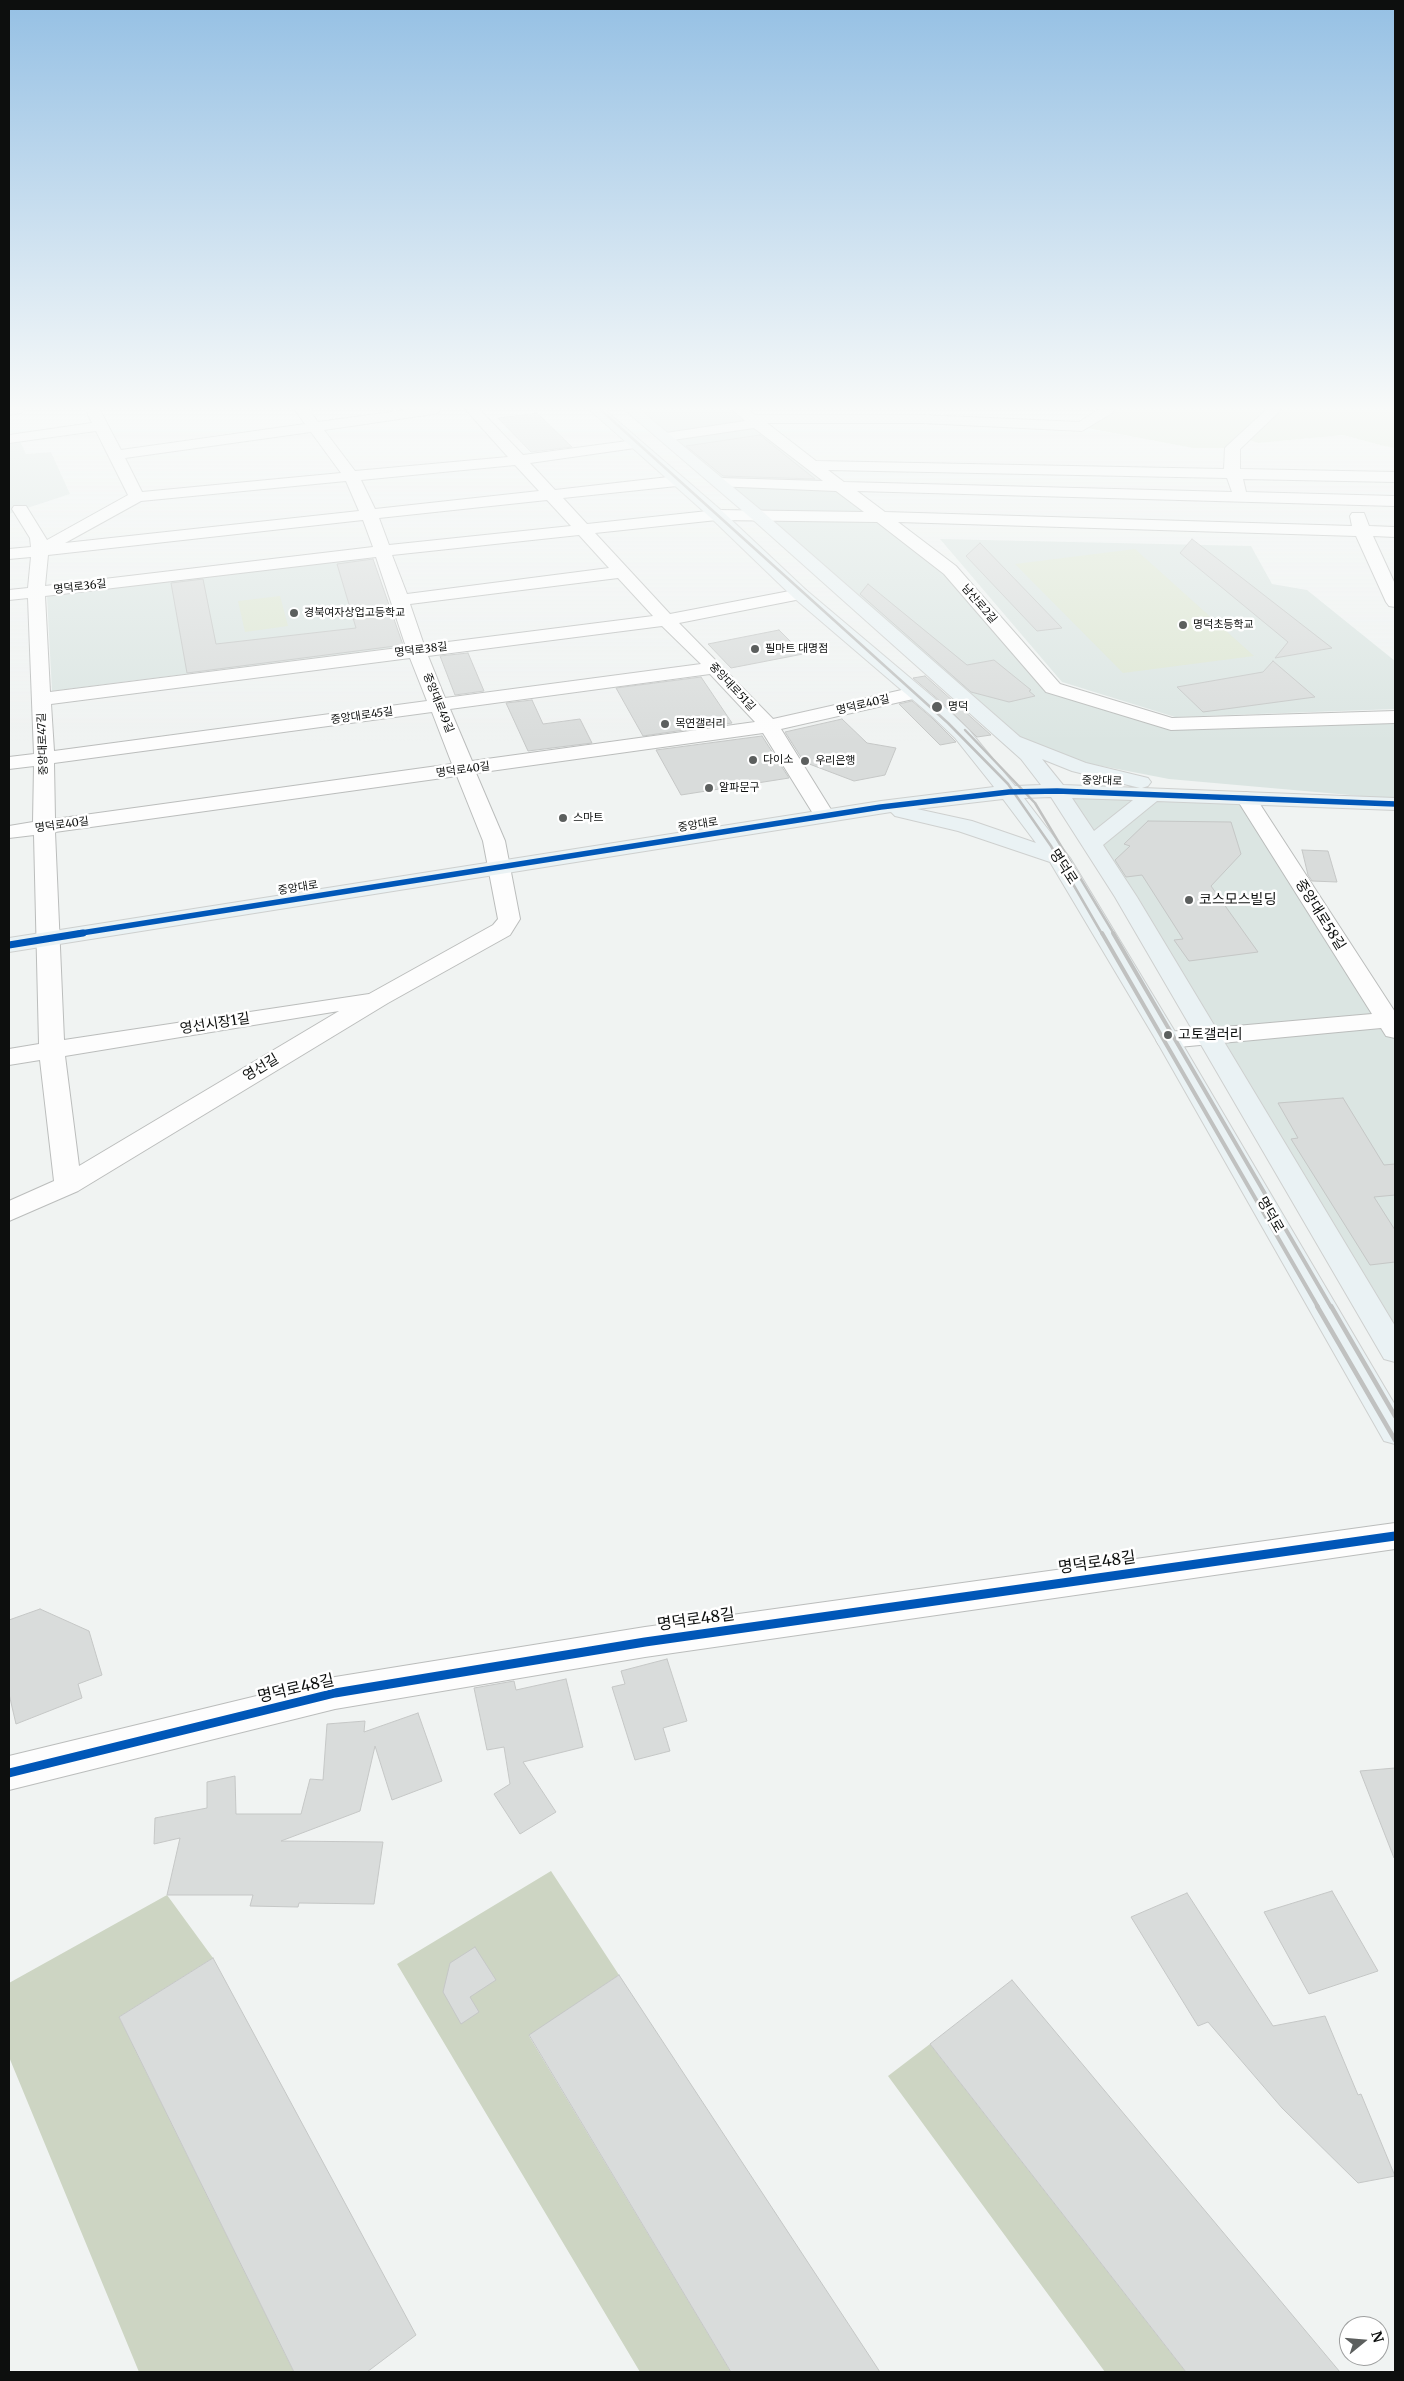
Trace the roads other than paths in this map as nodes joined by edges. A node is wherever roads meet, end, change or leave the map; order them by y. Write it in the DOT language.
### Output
graph roads {
  1 [pos="28,521"];
  2 [pos="93,521"];
  3 [pos="304,521"];
  4 [pos="372,521"];
  5 [pos="575,521"];
  6 [pos="653,521"];
  7 [pos="724,521"];
  8 [pos="764,521"];
  9 [pos="884,521"];
  10 [pos="1030,521"];
  11 [pos="1251,521"];
  12 [pos="1360,521"];
  13 [pos="1099,523"];
  14 [pos="1254,528"];
  15 [pos="583,529"];
  16 [pos="1362,531"];
  17 [pos="1395,532"];
  18 [pos="40,550"];
  19 [pos="383,551"];
  20 [pos="9,554"];
  21 [pos="622,572"];
  22 [pos="1390,581"];
  23 [pos="36,592"];
  24 [pos="800,594"];
  25 [pos="9,595"];
  26 [pos="400,600"];
  27 [pos="1395,602"];
  28 [pos="666,620"];
  29 [pos="416,650"];
  30 [pos="715,668"];
  31 [pos="915,693"];
  32 [pos="41,699"];
  33 [pos="439,706"];
  34 [pos="1395,717"];
  35 [pos="769,726"];
  36 [pos="1009,738"];
  37 [pos="44,758"];
  38 [pos="9,763"];
  39 [pos="464,770"];
  40 [pos="1058,791"];
  41 [pos="1009,792"];
  42 [pos="1152,795"];
  43 [pos="1196,796"];
  44 [pos="1246,798"];
  45 [pos="1395,804"];
  46 [pos="882,807"];
  47 [pos="824,816"];
  48 [pos="44,827"];
  49 [pos="9,832"];
  50 [pos="1093,843"];
  51 [pos="1058,858"];
  52 [pos="498,867"];
  53 [pos="509,919"];
  54 [pos="49,938"];
  55 [pos="9,944"];
  56 [pos="379,998"];
  57 [pos="1393,1024"];
  58 [pos="1209,1036"];
  59 [pos="1168,1040"];
  60 [pos="52,1050"];
  61 [pos="9,1057"];
  62 [pos="68,1185"];
  63 [pos="9,1212"];
  64 [pos="1395,1351"];
  65 [pos="1395,1432"];
  66 [pos="1395,1536"];
  67 [pos="9,1773"];
  1 -- 18 [label="street, 중앙대로47길"];
  2 -- 18 [label="street"];
  3 -- 18 [label="street"];
  4 -- 19 [label="street, 중앙대로49길"];
  5 -- 15 [label="street, 중앙대로51길"];
  6 -- 15 [label="street, 명덕로36길"];
  7 -- 24 [label="main road, 명덕로"];
  8 -- 36 [label="main road"];
  9 -- 34 [label="street, 남산로2길"];
  10 -- 13 [label="street, 명덕로36길"];
  11 -- 14 [label="street"];
  12 -- 16 [label="street"];
  13 -- 14 [label="street, 명덕로36길"];
  14 -- 16 [label="street, 명덕로36길"];
  15 -- 19 [label="street, 명덕로36길"];
  15 -- 21 [label="street, 중앙대로51길"];
  16 -- 17 [label="street, 명덕로36길"];
  16 -- 22 [label="street"];
  18 -- 20 [label="street"];
  18 -- 23 [label="street, 중앙대로47길"];
  19 -- 23 [label="street, 명덕로36길"];
  19 -- 26 [label="street, 중앙대로49길"];
  21 -- 26 [label="street"];
  21 -- 28 [label="street, 중앙대로51길"];
  22 -- 27 [label="street"];
  23 -- 25 [label="street, 명덕로36길"];
  23 -- 32 [label="street, 중앙대로47길"];
  24 -- 28 [label="street, 명덕로38길"];
  24 -- 31 [label="main road, 명덕로"];
  26 -- 29 [label="street, 중앙대로49길"];
  28 -- 29 [label="street, 명덕로38길"];
  28 -- 30 [label="street, 중앙대로51길"];
  29 -- 32 [label="street, 명덕로38길"];
  29 -- 33 [label="street, 중앙대로49길"];
  30 -- 33 [label="street, 중앙대로45길"];
  30 -- 35 [label="street, 중앙대로51길"];
  31 -- 35 [label="street, 명덕로40길"];
  31 -- 41 [label="main road, 명덕로"];
  32 -- 37 [label="street, 중앙대로47길"];
  33 -- 37 [label="street, 중앙대로45길"];
  33 -- 39 [label="street, 중앙대로49길"];
  35 -- 39 [label="street, 명덕로40길"];
  35 -- 47 [label="street, 중앙대로51길"];
  36 -- 40 [label="main road"];
  36 -- 43 [label="main road"];
  37 -- 38 [label="street, 중앙대로45길"];
  37 -- 48 [label="street, 중앙대로47길"];
  39 -- 48 [label="street, 명덕로40길"];
  39 -- 52 [label="street, 중앙대로49길"];
  40 -- 41 [label="main road, 중앙대로"];
  40 -- 42 [label="main road, 중앙대로"];
  40 -- 50 [label="main road"];
  41 -- 46 [label="main road, 중앙대로"];
  41 -- 51 [label="main road, 명덕로"];
  42 -- 43 [label="main road, 중앙대로"];
  42 -- 50 [label="main road"];
  43 -- 44 [label="main road, 중앙대로"];
  44 -- 45 [label="main road, 중앙대로"];
  44 -- 57 [label="street, 중앙대로58길"];
  46 -- 47 [label="main road, 중앙대로"];
  46 -- 51 [label="main road"];
  47 -- 52 [label="main road, 중앙대로"];
  48 -- 49 [label="street, 명덕로40길"];
  48 -- 54 [label="street, 중앙대로47길"];
  50 -- 58 [label="main road"];
  51 -- 59 [label="main road, 명덕로"];
  52 -- 53 [label="street, 중앙대로49길"];
  52 -- 54 [label="main road, 중앙대로"];
  53 -- 56 [label="street, 영선길"];
  54 -- 55 [label="main road, 중앙대로"];
  54 -- 60 [label="street"];
  56 -- 60 [label="street, 영선시장1길"];
  56 -- 62 [label="street, 영선길"];
  57 -- 58 [label="street"];
  58 -- 59 [label="street"];
  58 -- 64 [label="main road"];
  59 -- 65 [label="main road, 명덕로"];
  60 -- 61 [label="street, 영선시장1길"];
  60 -- 62 [label="street"];
  62 -- 63 [label="street, 영선길"];
  66 -- 67 [label="street, 명덕로48길"];
}
